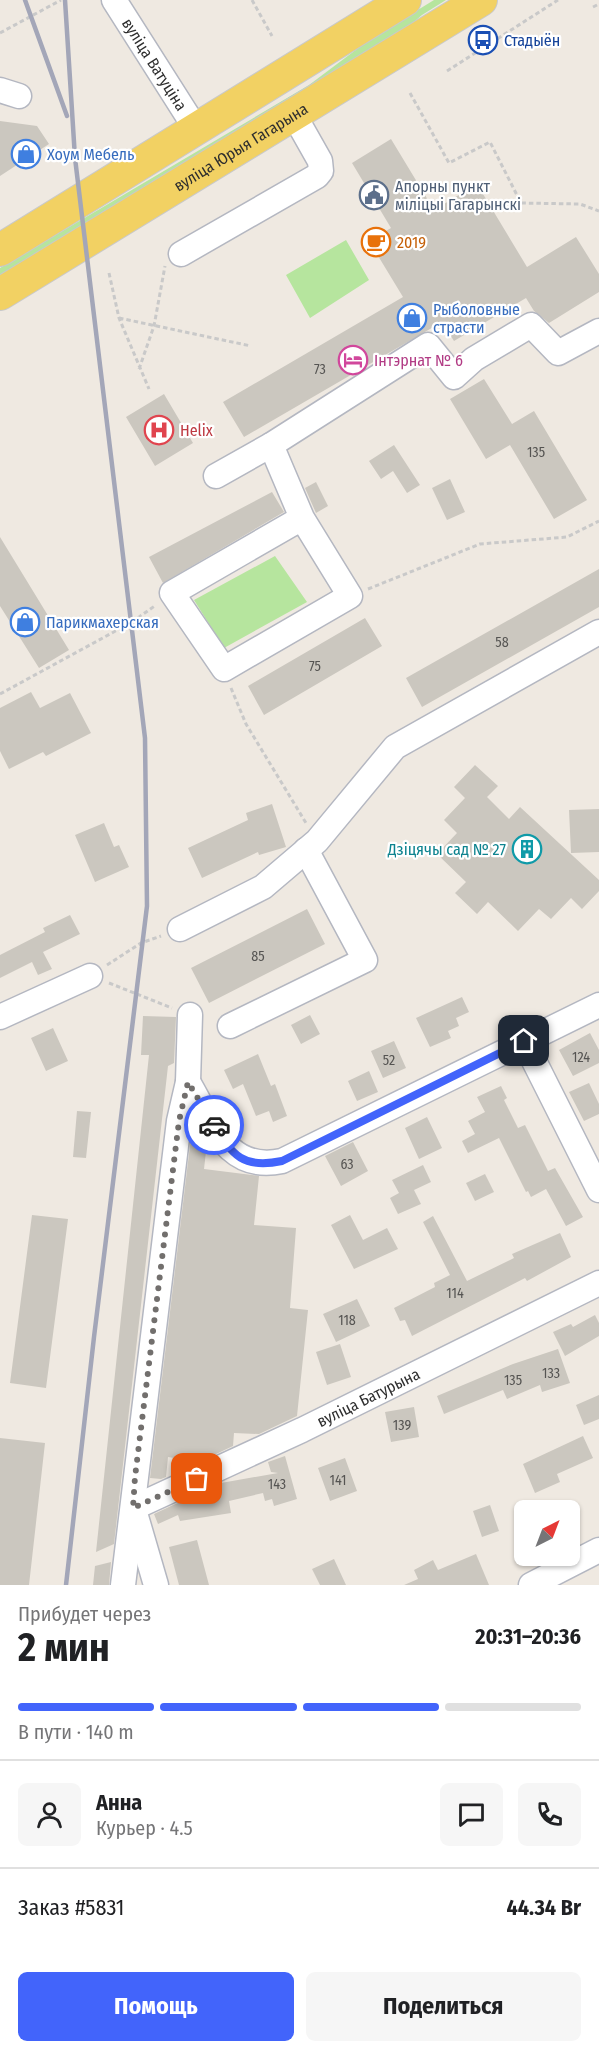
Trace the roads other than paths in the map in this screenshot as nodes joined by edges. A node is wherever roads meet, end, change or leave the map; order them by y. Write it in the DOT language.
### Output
graph roads {
  1 [pos="114,0"];
  2 [pos="405,0"];
  3 [pos="481,0"];
  4 [pos="294,115"];
  5 [pos="196,129"];
  6 [pos="1,248"];
  7 [pos="174,257"];
  8 [pos="0,294"];
  9 [pos="599,331"];
  10 [pos="271,445"];
  11 [pos="216,476"];
  12 [pos="302,518"];
  13 [pos="599,632"];
  14 [pos="311,845"];
  15 [pos="180,929"];
  16 [pos="90,976"];
  17 [pos="599,1005"];
  18 [pos="190,1015"];
  19 [pos="0,1017"];
  20 [pos="230,1026"];
  21 [pos="524,1041"];
  22 [pos="188,1082"];
  23 [pos="599,1190"];
  24 [pos="599,1283"];
  25 [pos="133,1508"];
  26 [pos="599,1550"];
  27 [pos="123,1585"];
  28 [pos="156,1585"];
  29 [pos="531,1585"];
  1 -- 5 [label="street, вуліца Ватуціна"];
  2 -- 5 [label="main road"];
  3 -- 4 [label="main road, вуліца Юрыя Гагарына"];
  4 -- 7 [label="street"];
  4 -- 8 [label="main road, вуліца Юрыя Гагарына"];
  5 -- 6 [label="main road"];
  9 -- 10 [label="street"];
  10 -- 11 [label="street"];
  10 -- 12 [label="street"];
  12 -- 12 [label="street"];
  13 -- 14 [label="street"];
  14 -- 15 [label="street"];
  14 -- 20 [label="street"];
  16 -- 19 [label="street"];
  17 -- 21 [label="street"];
  18 -- 22 [label="street"];
  21 -- 22 [label="street"];
  21 -- 23 [label="street"];
  22 -- 25 [label="street"];
  24 -- 25 [label="street, вуліца Батурына"];
  25 -- 27 [label="street"];
  25 -- 28 [label="street"];
  26 -- 29 [label="street"];
}
